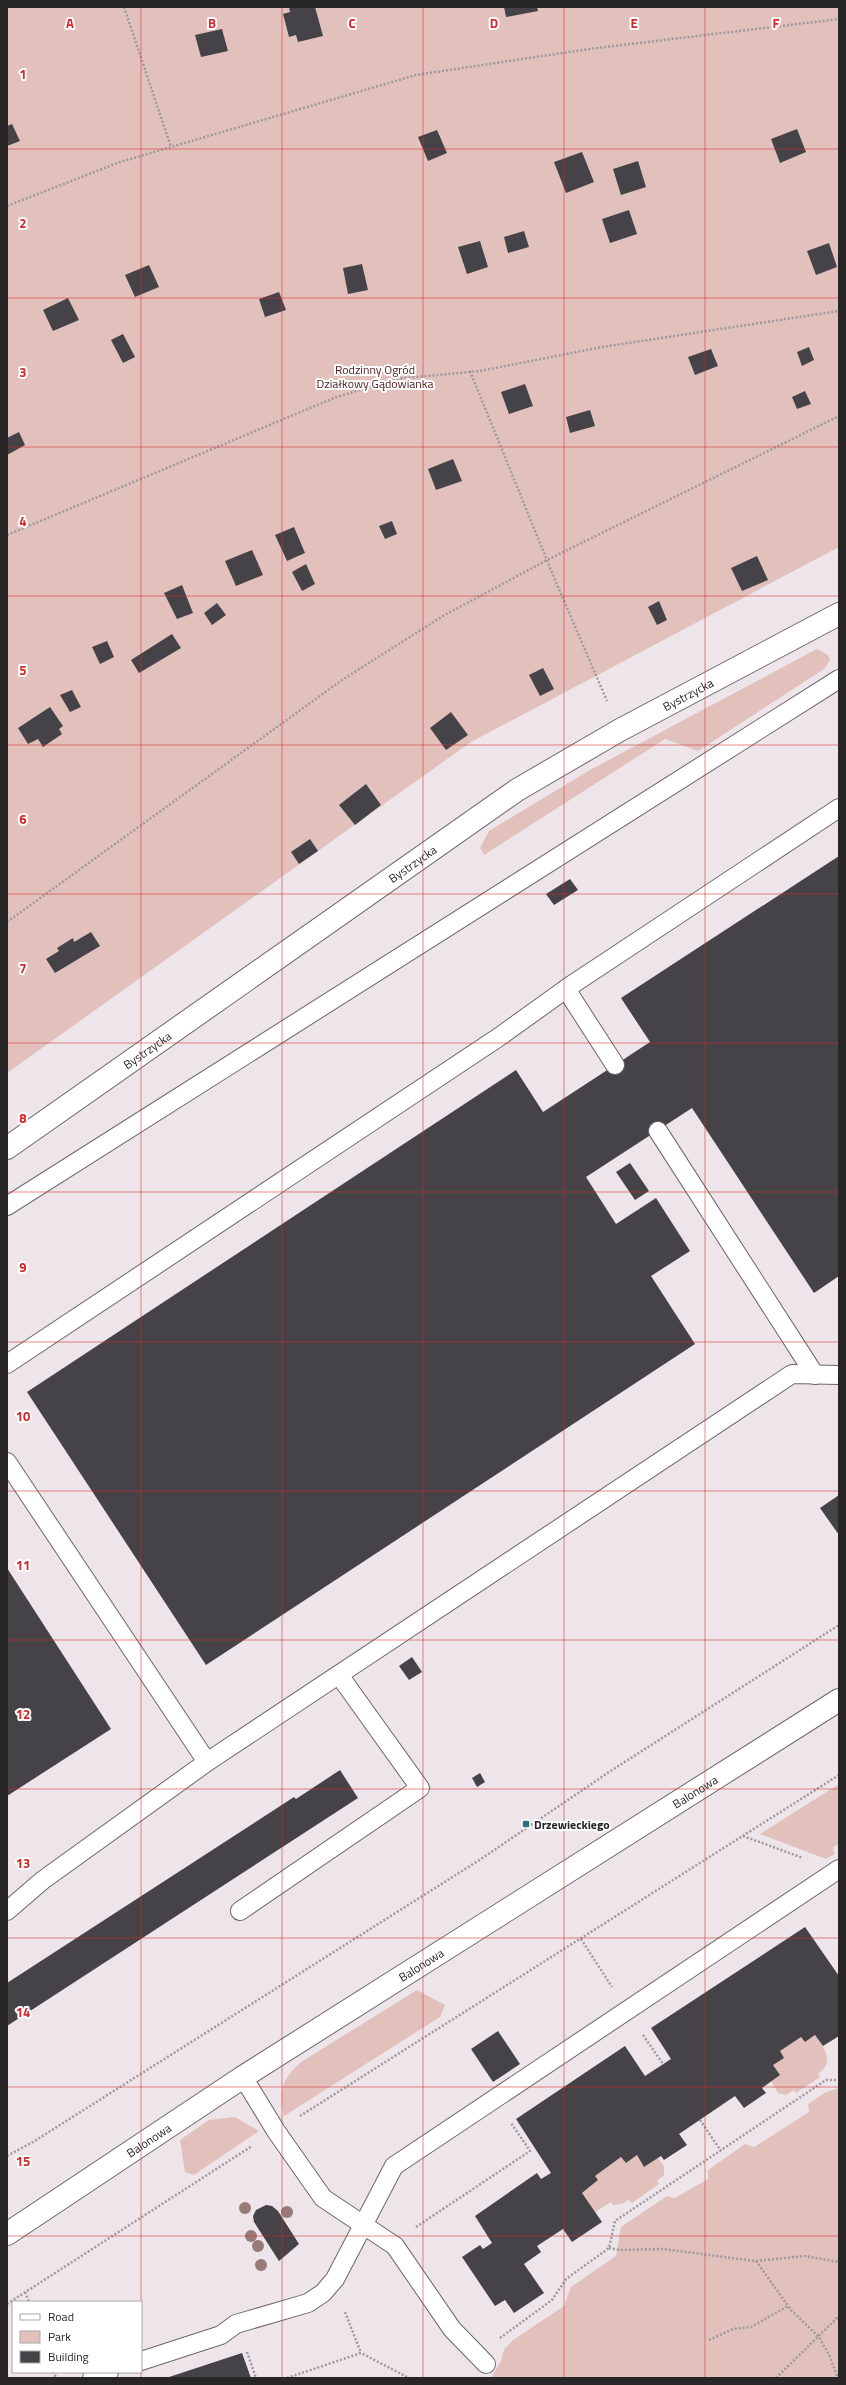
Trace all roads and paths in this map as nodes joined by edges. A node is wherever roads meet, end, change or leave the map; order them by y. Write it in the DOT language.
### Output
graph roads {
  1 [pos="124,7"];
  2 [pos="839,18"];
  3 [pos="171,147"];
  4 [pos="7,206"];
  5 [pos="839,311"];
  6 [pos="470,371"];
  7 [pos="839,416"];
  8 [pos="7,535"];
  9 [pos="547,560"];
  10 [pos="839,614"];
  11 [pos="839,679"];
  12 [pos="620,730"];
  13 [pos="839,808"];
  14 [pos="7,922"];
  15 [pos="566,989"];
  16 [pos="615,1065"];
  17 [pos="658,1131"];
  18 [pos="7,1148"];
  19 [pos="7,1206"];
  20 [pos="7,1364"];
  21 [pos="815,1375"];
  22 [pos="839,1375"];
  23 [pos="7,1462"];
  24 [pos="839,1625"];
  25 [pos="339,1675"];
  26 [pos="839,1700"];
  27 [pos="207,1762"];
  28 [pos="839,1775"];
  29 [pos="743,1836"];
  30 [pos="834,1873"];
  31 [pos="7,1911"];
  32 [pos="240,1911"];
  33 [pos="580,1939"];
  34 [pos="596,1963"];
  35 [pos="243,2077"];
  36 [pos="839,2080"];
  37 [pos="495,2099"];
  38 [pos="700,2120"];
  39 [pos="276,2131"];
  40 [pos="721,2151"];
  41 [pos="7,2156"];
  42 [pos="363,2225"];
  43 [pos="7,2234"];
  44 [pos="392,2244"];
  45 [pos="609,2248"];
  46 [pos="755,2261"];
  47 [pos="839,2262"];
  48 [pos="333,2281"];
  49 [pos="26,2292"];
  50 [pos="29,2301"];
  51 [pos="7,2304"];
  52 [pos="788,2306"];
  53 [pos="839,2316"];
  54 [pos="819,2337"];
  55 [pos="709,2340"];
  56 [pos="361,2353"];
  57 [pos="481,2359"];
  58 [pos="142,2361"];
  59 [pos="106,2373"];
  60 [pos="92,2378"];
  61 [pos="287,2378"];
  62 [pos="409,2378"];
  63 [pos="776,2378"];
  64 [pos="838,2378"];
  1 -- 3 [label="path"];
  2 -- 3 [label="path"];
  3 -- 4 [label="path"];
  5 -- 6 [label="path"];
  6 -- 8 [label="path"];
  6 -- 9 [label="path"];
  7 -- 9 [label="path"];
  9 -- 12 [label="path"];
  9 -- 14 [label="path"];
  10 -- 12 [label="street, Bystrzycka"];
  11 -- 19 [label="lane"];
  12 -- 18 [label="street, Bystrzycka"];
  13 -- 15 [label="lane"];
  15 -- 16 [label="lane"];
  15 -- 20 [label="lane"];
  17 -- 21 [label="lane"];
  21 -- 22 [label="lane"];
  21 -- 25 [label="lane"];
  23 -- 27 [label="lane"];
  24 -- 41 [label="path"];
  25 -- 27 [label="lane"];
  25 -- 32 [label="lane"];
  26 -- 35 [label="street, Balonowa"];
  27 -- 31 [label="lane"];
  28 -- 29 [label="path"];
  29 -- 30 [label="path"];
  29 -- 33 [label="path"];
  30 -- 37 [label="lane"];
  33 -- 34 [label="path"];
  33 -- 39 [label="path"];
  35 -- 39 [label="lane"];
  35 -- 43 [label="street, Balonowa"];
  36 -- 40 [label="path"];
  37 -- 42 [label="lane"];
  37 -- 44 [label="path"];
  38 -- 40 [label="path"];
  39 -- 42 [label="lane"];
  39 -- 49 [label="path"];
  40 -- 45 [label="path"];
  42 -- 44 [label="lane"];
  42 -- 48 [label="lane"];
  44 -- 57 [label="lane"];
  45 -- 46 [label="path"];
  45 -- 57 [label="path"];
  46 -- 47 [label="path"];
  46 -- 52 [label="path"];
  48 -- 56 [label="path"];
  48 -- 58 [label="lane"];
  49 -- 50 [label="path"];
  49 -- 51 [label="path"];
  52 -- 54 [label="path"];
  52 -- 55 [label="path"];
  53 -- 54 [label="path"];
  54 -- 63 [label="path"];
  54 -- 64 [label="path"];
  56 -- 61 [label="path"];
  56 -- 62 [label="path"];
  59 -- 60 [label="lane"];
}
